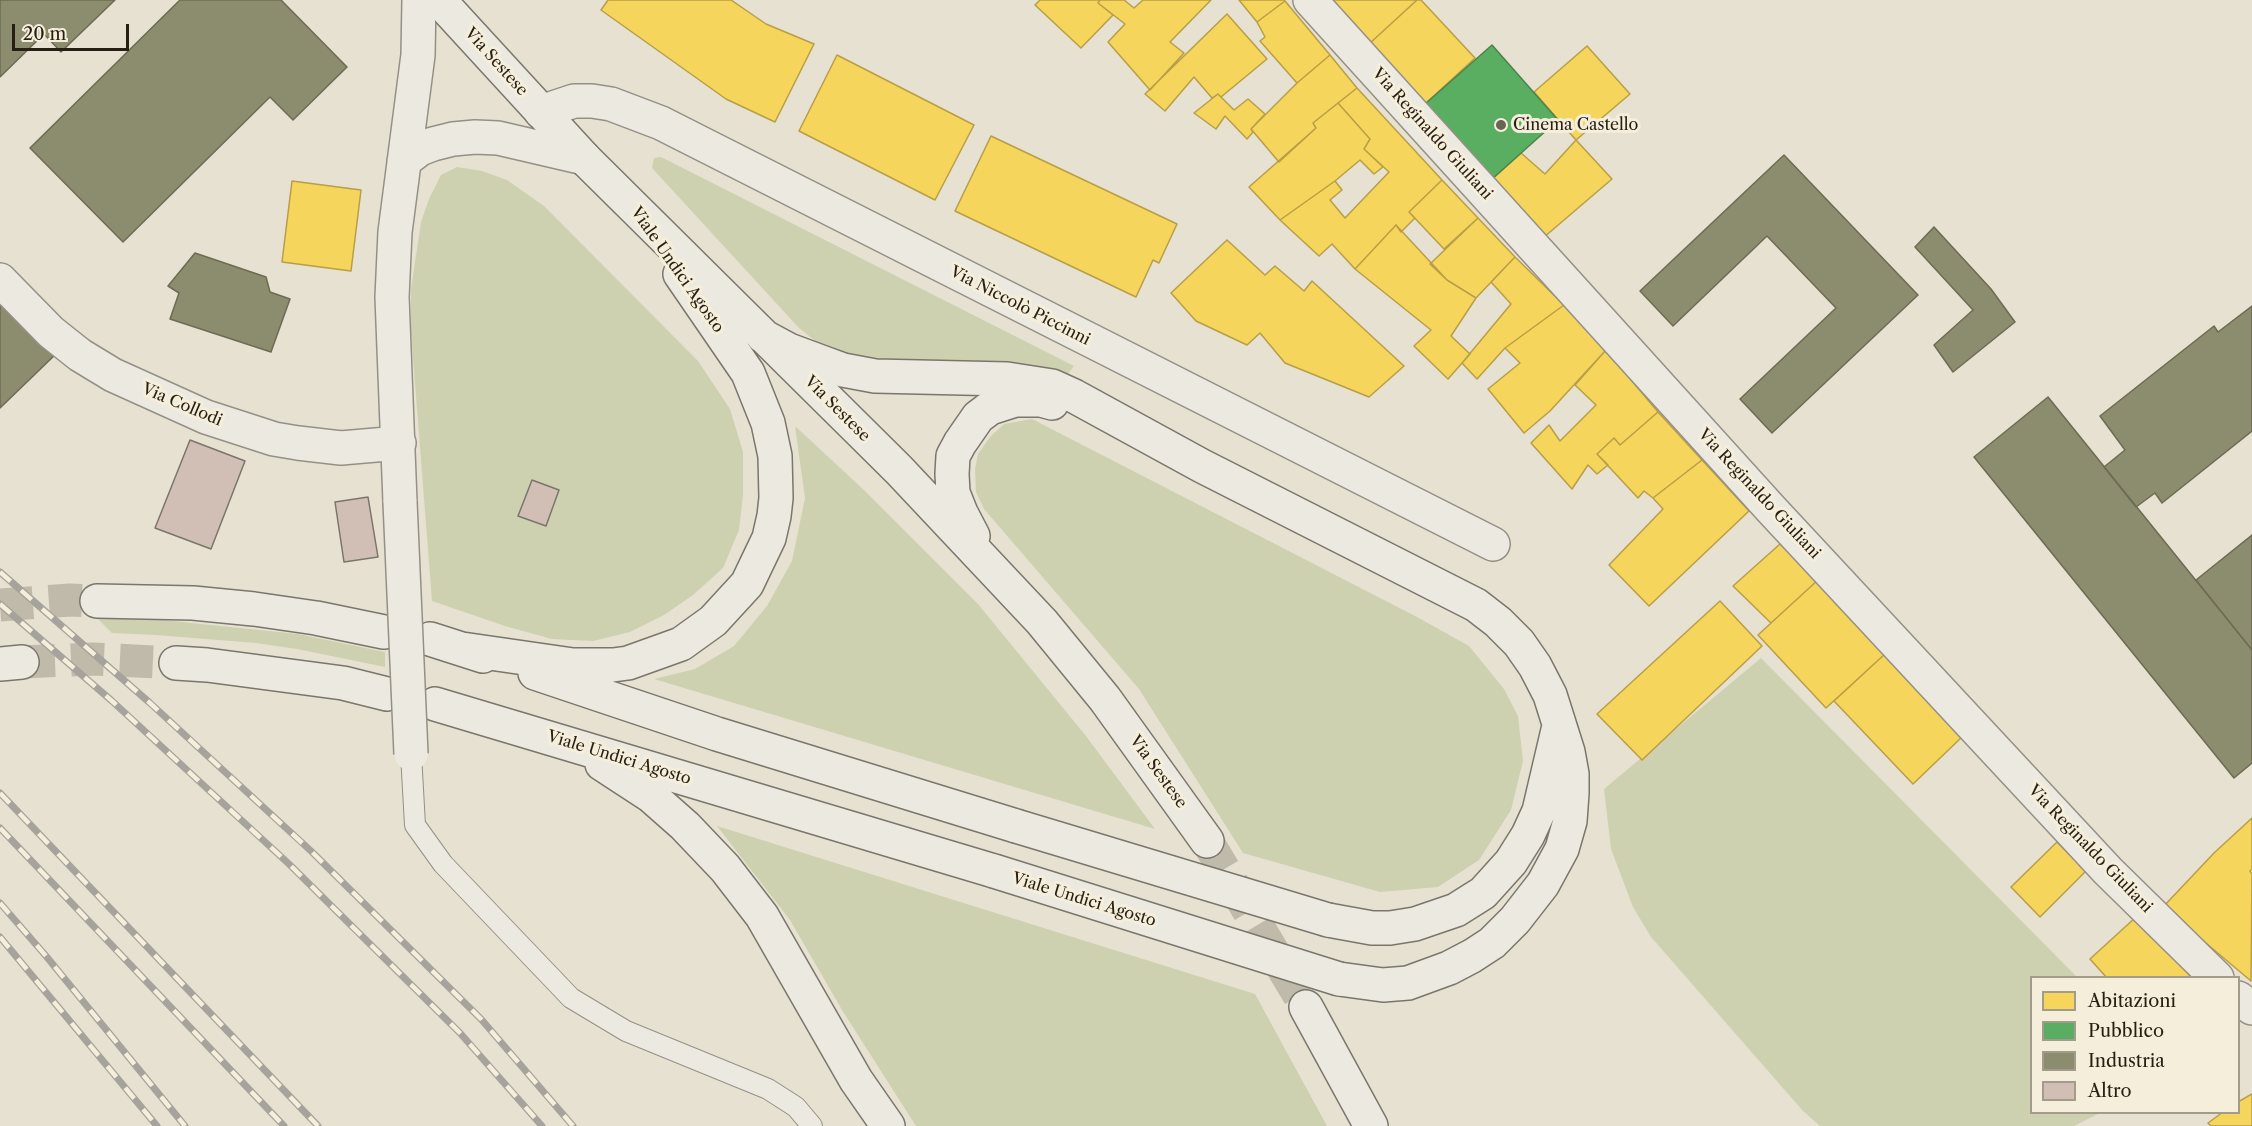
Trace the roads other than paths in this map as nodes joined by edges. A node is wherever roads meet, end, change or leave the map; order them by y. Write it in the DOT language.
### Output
graph roads {
  1 [pos="419,0"];
  2 [pos="439,0"];
  3 [pos="1310,0"];
  4 [pos="541,112"];
  5 [pos="584,158"];
  6 [pos="404,161"];
  7 [pos="629,202"];
  8 [pos="0,280"];
  9 [pos="763,336"];
  10 [pos="1115,419"];
  11 [pos="399,443"];
  12 [pos="1493,544"];
  13 [pos="1003,580"];
  14 [pos="97,600"];
  15 [pos="384,632"];
  16 [pos="430,639"];
  17 [pos="462,649"];
  18 [pos="176,663"];
  19 [pos="387,694"];
  20 [pos="435,704"];
  21 [pos="1559,722"];
  22 [pos="567,742"];
  23 [pos="411,754"];
  24 [pos="1207,841"];
  25 [pos="2215,976"];
  26 [pos="1306,1007"];
  27 [pos="812,1126"];
  28 [pos="888,1126"];
  29 [pos="1371,1126"];
  1 -- 6 [label="main road"];
  2 -- 4 [label="main road, Via Sestese"];
  3 -- 25 [label="main road, Via Reginaldo Giuliani"];
  4 -- 5 [label="main road, Via Sestese"];
  4 -- 12 [label="main road, Via Niccolò Piccinni"];
  5 -- 6 [label="main road"];
  5 -- 7 [label="main road, Via Sestese"];
  6 -- 11 [label="main road"];
  7 -- 9 [label="main road, Via Sestese"];
  7 -- 17 [label="main road, Viale Undici Agosto"];
  8 -- 11 [label="main road, Via Collodi"];
  9 -- 10 [label="main road, Viale Undici Agosto"];
  9 -- 13 [label="main road, Via Sestese"];
  10 -- 13 [label="main road, Viale Undici Agosto"];
  10 -- 21 [label="main road, Viale Undici Agosto"];
  11 -- 23 [label="main road, bridge"];
  13 -- 24 [label="main road, Via Sestese"];
  14 -- 15 [label="main road"];
  16 -- 17 [label="main road, Viale Undici Agosto"];
  17 -- 21 [label="main road, Viale Undici Agosto, bridge"];
  18 -- 19 [label="main road"];
  20 -- 22 [label="main road, Viale Undici Agosto"];
  21 -- 22 [label="main road, Viale Undici Agosto, bridge"];
  22 -- 28 [label="main road"];
  23 -- 27 [label="lane"];
  26 -- 29 [label="main road"];
}
